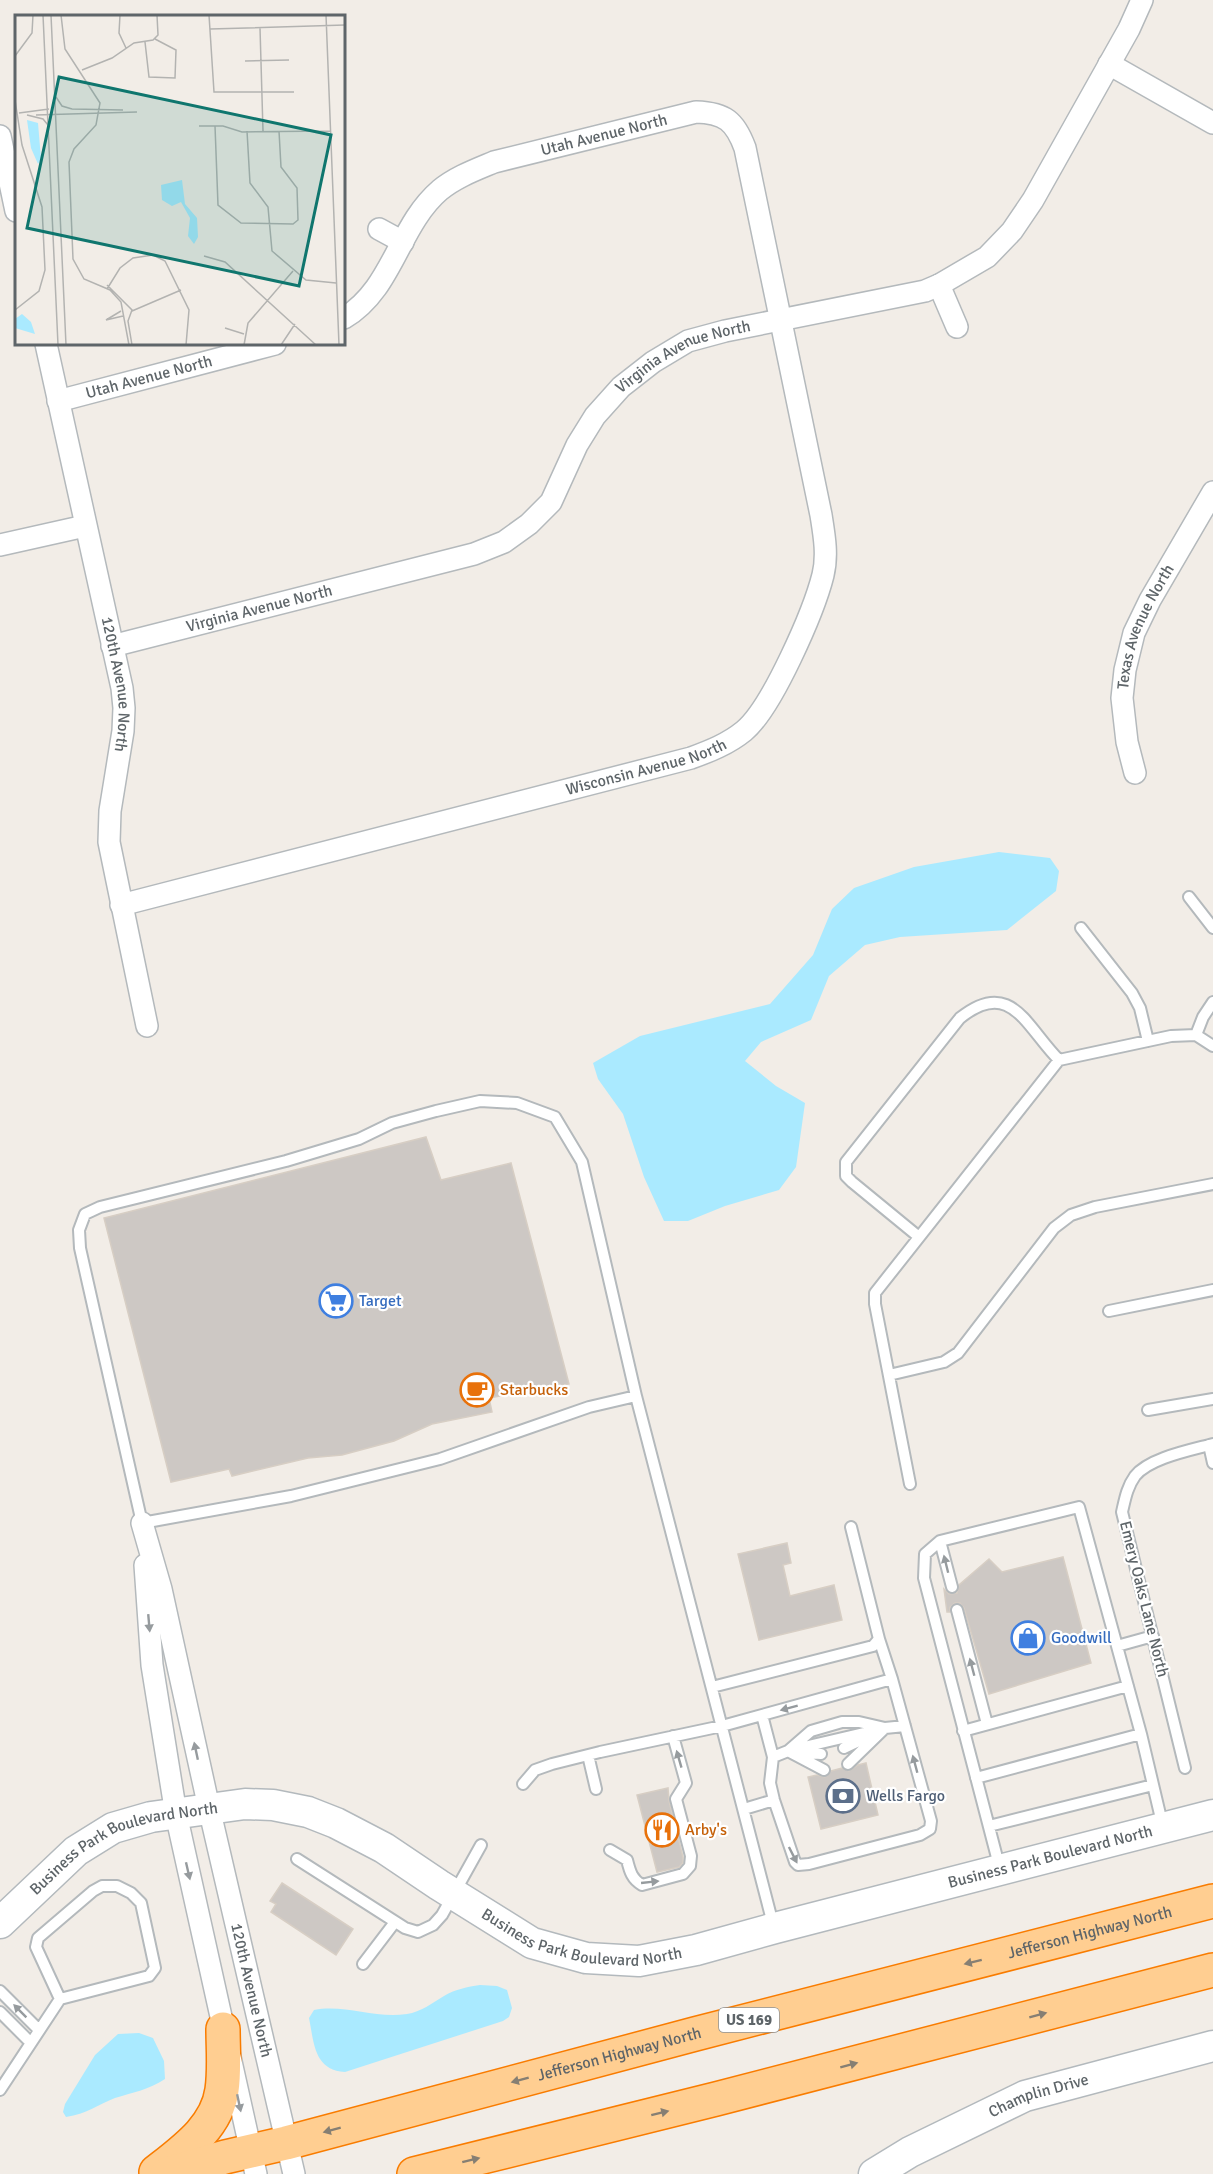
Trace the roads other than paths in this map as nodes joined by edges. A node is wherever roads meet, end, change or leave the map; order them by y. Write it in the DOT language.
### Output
graph roads {
  1 [pos="1142,0"];
  2 [pos="1109,64"];
  3 [pos="1213,123"];
  4 [pos="0,136"];
  5 [pos="15,206"];
  6 [pos="379,229"];
  7 [pos="403,242"];
  8 [pos="939,285"];
  9 [pos="345,317"];
  10 [pos="780,320"];
  11 [pos="957,327"];
  12 [pos="46,345"];
  13 [pos="271,345"];
  14 [pos="58,401"];
  15 [pos="1210,505"];
  16 [pos="85,526"];
  17 [pos="0,545"];
  18 [pos="112,646"];
  19 [pos="1135,773"];
  20 [pos="1189,897"];
  21 [pos="121,905"];
  22 [pos="1081,928"];
  23 [pos="1213,928"];
  24 [pos="1213,1002"];
  25 [pos="147,1026"];
  26 [pos="1196,1035"];
  27 [pos="1148,1041"];
  28 [pos="1213,1046"];
  29 [pos="1059,1060"];
  30 [pos="1213,1184"];
  31 [pos="919,1238"];
  32 [pos="1213,1290"];
  33 [pos="1109,1311"];
  34 [pos="889,1375"];
  35 [pos="636,1396"];
  36 [pos="1213,1399"];
  37 [pos="1148,1410"];
  38 [pos="1211,1444"];
  39 [pos="1213,1464"];
  40 [pos="910,1484"];
  41 [pos="142,1523"];
  42 [pos="852,1527"];
  43 [pos="940,1541"];
  44 [pos="952,1587"];
  45 [pos="957,1610"];
  46 [pos="1153,1636"];
  47 [pos="879,1639"];
  48 [pos="1117,1646"];
  49 [pos="892,1679"];
  50 [pos="1128,1686"];
  51 [pos="712,1687"];
  52 [pos="762,1715"];
  53 [pos="987,1724"];
  54 [pos="722,1726"];
  55 [pos="905,1726"];
  56 [pos="885,1728"];
  57 [pos="963,1731"];
  58 [pos="1141,1734"];
  59 [pos="673,1736"];
  60 [pos="788,1751"];
  61 [pos="588,1755"];
  62 [pos="773,1757"];
  63 [pos="822,1762"];
  64 [pos="1185,1768"];
  65 [pos="976,1778"];
  66 [pos="523,1784"];
  67 [pos="1153,1785"];
  68 [pos="596,1789"];
  69 [pos="774,1800"];
  70 [pos="209,1808"];
  71 [pos="744,1809"];
  72 [pos="176,1814"];
  73 [pos="1213,1815"];
  74 [pos="989,1826"];
  75 [pos="1164,1828"];
  76 [pos="481,1845"];
  77 [pos="610,1850"];
  78 [pos="297,1859"];
  79 [pos="1000,1869"];
  80 [pos="453,1895"];
  81 [pos="1213,1901"];
  82 [pos="395,1922"];
  83 [pos="0,1923"];
  84 [pos="774,1928"];
  85 [pos="363,1964"];
  86 [pos="1213,1970"];
  87 [pos="0,1991"];
  88 [pos="60,1999"];
  89 [pos="0,2012"];
  90 [pos="223,2029"];
  91 [pos="39,2030"];
  92 [pos="31,2043"];
  93 [pos="1213,2046"];
  94 [pos="0,2090"];
  95 [pos="286,2143"];
  96 [pos="253,2163"];
  97 [pos="153,2174"];
  98 [pos="167,2174"];
  99 [pos="294,2174"];
  100 [pos="414,2174"];
  101 [pos="874,2174"];
  1 -- 2 [label="street, Virginia Avenue North"];
  2 -- 3 [label="street"];
  2 -- 8 [label="street, Virginia Avenue North"];
  4 -- 5 [label="street"];
  6 -- 7 [label="street"];
  7 -- 9 [label="street, Utah Avenue North"];
  7 -- 10 [label="street, Utah Avenue North"];
  8 -- 10 [label="street, Virginia Avenue North"];
  8 -- 11 [label="street"];
  10 -- 18 [label="street, Virginia Avenue North"];
  10 -- 21 [label="street, Wisconsin Avenue North"];
  12 -- 14 [label="street, 120th Avenue North"];
  13 -- 14 [label="street, Utah Avenue North"];
  14 -- 16 [label="street, 120th Avenue North"];
  15 -- 19 [label="street, Texas Avenue North"];
  16 -- 17 [label="street"];
  16 -- 18 [label="street, 120th Avenue North"];
  18 -- 21 [label="street, 120th Avenue North"];
  20 -- 23 [label="lane"];
  21 -- 25 [label="street, 120th Avenue North"];
  22 -- 27 [label="lane"];
  24 -- 26 [label="lane"];
  26 -- 27 [label="lane"];
  26 -- 28 [label="lane"];
  27 -- 29 [label="lane"];
  29 -- 31 [label="lane"];
  29 -- 31 [label="lane"];
  30 -- 34 [label="lane"];
  31 -- 34 [label="lane"];
  32 -- 33 [label="lane"];
  34 -- 40 [label="lane"];
  35 -- 41 [label="lane"];
  35 -- 41 [label="lane"];
  35 -- 51 [label="lane"];
  36 -- 37 [label="lane"];
  38 -- 39 [label="lane, Emery Oaks Lane North"];
  38 -- 46 [label="lane, Emery Oaks Lane North"];
  70 -- 41 [label="street, 120th Avenue North, one-way"];
  41 -- 72 [label="street, one-way"];
  42 -- 47 [label="lane"];
  44 -- 43 [label="lane, one-way"];
  43 -- 48 [label="lane"];
  43 -- 57 [label="lane"];
  53 -- 45 [label="lane, one-way"];
  46 -- 48 [label="lane"];
  46 -- 64 [label="lane, Emery Oaks Lane North"];
  47 -- 49 [label="lane"];
  47 -- 51 [label="lane"];
  48 -- 50 [label="lane"];
  49 -- 52 [label="lane, one-way"];
  49 -- 55 [label="lane"];
  50 -- 53 [label="lane"];
  50 -- 58 [label="lane"];
  51 -- 54 [label="lane"];
  52 -- 54 [label="lane"];
  52 -- 62 [label="lane"];
  53 -- 57 [label="lane"];
  54 -- 59 [label="lane"];
  54 -- 71 [label="lane"];
  55 -- 56 [label="lane"];
  69 -- 55 [label="lane, one-way"];
  56 -- 56 [label="lane"];
  56 -- 60 [label="lane"];
  57 -- 65 [label="lane"];
  58 -- 65 [label="lane"];
  58 -- 67 [label="lane"];
  59 -- 61 [label="lane"];
  77 -- 59 [label="lane, one-way"];
  60 -- 62 [label="lane"];
  60 -- 63 [label="lane"];
  61 -- 66 [label="lane"];
  61 -- 68 [label="lane"];
  62 -- 69 [label="lane"];
  65 -- 74 [label="lane"];
  67 -- 74 [label="lane"];
  67 -- 75 [label="lane"];
  69 -- 71 [label="lane"];
  70 -- 72 [label="street, Business Park Boulevard North"];
  70 -- 80 [label="street, Business Park Boulevard North"];
  70 -- 95 [label="street, 120th Avenue North"];
  71 -- 84 [label="lane"];
  72 -- 83 [label="street, Business Park Boulevard North"];
  72 -- 90 [label="street, one-way"];
  73 -- 75 [label="street, Business Park Boulevard North"];
  74 -- 79 [label="lane"];
  75 -- 79 [label="street, Business Park Boulevard North"];
  76 -- 80 [label="lane"];
  78 -- 82 [label="lane"];
  79 -- 84 [label="street, Business Park Boulevard North"];
  80 -- 82 [label="lane"];
  80 -- 84 [label="street, Business Park Boulevard North"];
  81 -- 95 [label="highway, Jefferson Highway North / US 169, one-way"];
  82 -- 85 [label="lane"];
  100 -- 86 [label="highway, one-way"];
  91 -- 87 [label="lane, one-way"];
  88 -- 88 [label="lane"];
  88 -- 91 [label="lane"];
  89 -- 92 [label="lane"];
  90 -- 96 [label="street, one-way"];
  90 -- 97 [label="highway"];
  91 -- 92 [label="lane"];
  92 -- 94 [label="lane"];
  93 -- 101 [label="street, Champlin Drive"];
  95 -- 96 [label="highway, Jefferson Highway North / US 169"];
  95 -- 99 [label="street, 120th Avenue North"];
  96 -- 98 [label="highway, Jefferson Highway North / US 169"];
}
